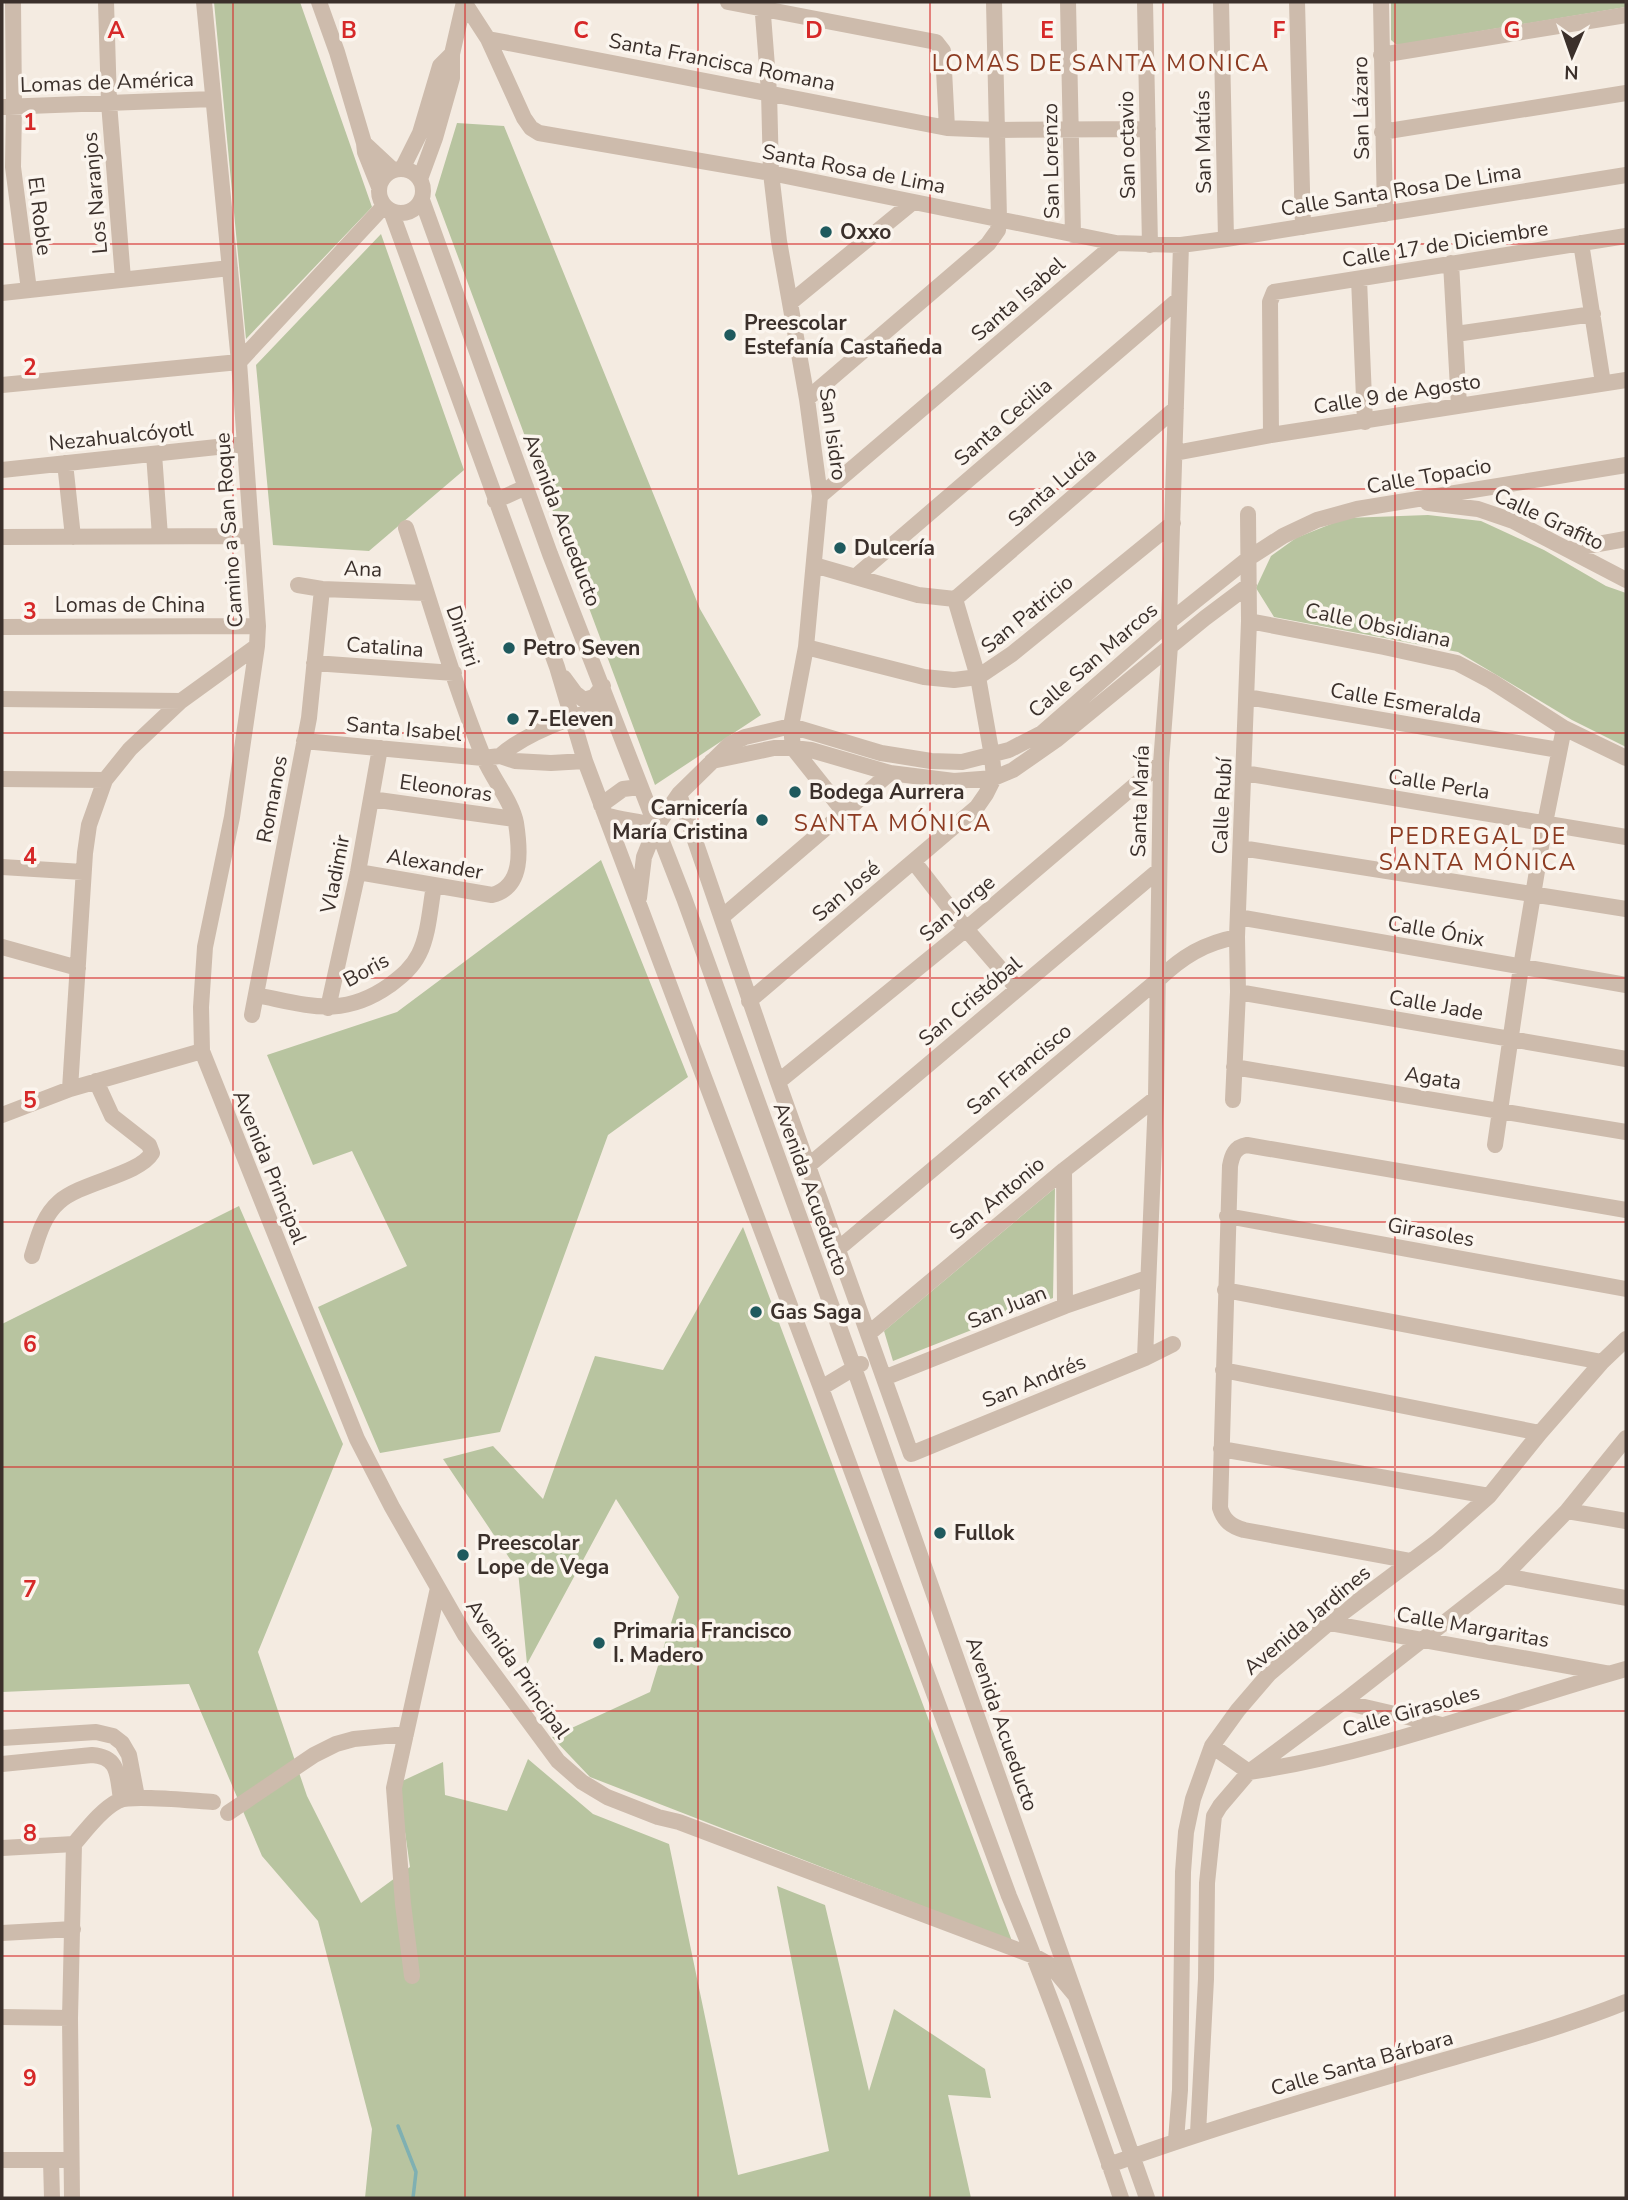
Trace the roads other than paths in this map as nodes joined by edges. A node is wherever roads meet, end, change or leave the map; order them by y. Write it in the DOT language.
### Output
graph roads {
  1 [pos="13,2"];
  2 [pos="106,2"];
  3 [pos="204,2"];
  4 [pos="319,2"];
  5 [pos="464,2"];
  6 [pos="728,2"];
  7 [pos="994,2"];
  8 [pos="1068,2"];
  9 [pos="1145,2"];
  10 [pos="1222,2"];
  11 [pos="1297,2"];
  12 [pos="1381,2"];
  13 [pos="762,5"];
  14 [pos="1626,15"];
  15 [pos="488,39"];
  16 [pos="452,54"];
  17 [pos="1381,55"];
  18 [pos="769,92"];
  19 [pos="1626,93"];
  20 [pos="213,99"];
  21 [pos="109,103"];
  22 [pos="8,107"];
  23 [pos="947,128"];
  24 [pos="1149,129"];
  25 [pos="997,130"];
  26 [pos="1071,130"];
  27 [pos="1382,132"];
  28 [pos="364,143"];
  29 [pos="397,170"];
  30 [pos="771,173"];
  31 [pos="1626,176"];
  32 [pos="420,179"];
  33 [pos="379,187"];
  34 [pos="422,200"];
  35 [pos="913,202"];
  36 [pos="388,208"];
  37 [pos="1385,214"];
  38 [pos="999,219"];
  39 [pos="1303,227"];
  40 [pos="1073,235"];
  41 [pos="1626,236"];
  42 [pos="1226,239"];
  43 [pos="1116,243"];
  44 [pos="1581,243"];
  45 [pos="1150,245"];
  46 [pos="1181,245"];
  47 [pos="1451,264"];
  48 [pos="230,268"];
  49 [pos="123,279"];
  50 [pos="1359,279"];
  51 [pos="29,290"];
  52 [pos="2,293"];
  53 [pos="1179,299"];
  54 [pos="791,302"];
  55 [pos="1593,314"];
  56 [pos="1456,334"];
  57 [pos="239,362"];
  58 [pos="1626,380"];
  59 [pos="1603,383"];
  60 [pos="2,385"];
  61 [pos="807,400"];
  62 [pos="1459,406"];
  63 [pos="1176,408"];
  64 [pos="1365,422"];
  65 [pos="1270,435"];
  66 [pos="245,444"];
  67 [pos="1175,453"];
  68 [pos="153,454"];
  69 [pos="65,463"];
  70 [pos="1626,465"];
  71 [pos="2,470"];
  72 [pos="526,487"];
  73 [pos="820,496"];
  74 [pos="495,501"];
  75 [pos="1410,501"];
  76 [pos="1248,514"];
  77 [pos="1173,523"];
  78 [pos="406,528"];
  79 [pos="160,536"];
  80 [pos="251,536"];
  81 [pos="2,537"];
  82 [pos="73,537"];
  83 [pos="1626,539"];
  84 [pos="1570,549"];
  85 [pos="1249,558"];
  86 [pos="814,565"];
  87 [pos="855,577"];
  88 [pos="1626,580"];
  89 [pos="298,584"];
  90 [pos="1249,585"];
  91 [pos="322,589"];
  92 [pos="426,593"];
  93 [pos="955,599"];
  94 [pos="1249,621"];
  95 [pos="1169,622"];
  96 [pos="258,626"];
  97 [pos="2,627"];
  98 [pos="257,646"];
  99 [pos="1170,646"];
  100 [pos="806,647"];
  101 [pos="314,663"];
  102 [pos="556,667"];
  103 [pos="454,673"];
  104 [pos="978,677"];
  105 [pos="603,686"];
  106 [pos="1247,697"];
  107 [pos="2,699"];
  108 [pos="181,701"];
  109 [pos="609,706"];
  110 [pos="571,717"];
  111 [pos="791,726"];
  112 [pos="1564,728"];
  113 [pos="304,741"];
  114 [pos="380,748"];
  115 [pos="793,748"];
  116 [pos="1559,750"];
  117 [pos="992,756"];
  118 [pos="492,757"];
  119 [pos="1626,758"];
  120 [pos="585,761"];
  121 [pos="712,761"];
  122 [pos="1161,763"];
  123 [pos="890,773"];
  124 [pos="1244,773"];
  125 [pos="994,778"];
  126 [pos="2,779"];
  127 [pos="105,780"];
  128 [pos="640,787"];
  129 [pos="678,794"];
  130 [pos="371,799"];
  131 [pos="604,810"];
  132 [pos="844,812"];
  133 [pos="515,819"];
  134 [pos="1545,823"];
  135 [pos="656,827"];
  136 [pos="1626,837"];
  137 [pos="1241,848"];
  138 [pos="914,862"];
  139 [pos="2,867"];
  140 [pos="1159,870"];
  141 [pos="83,872"];
  142 [pos="358,872"];
  143 [pos="434,886"];
  144 [pos="1534,894"];
  145 [pos="639,900"];
  146 [pos="1626,909"];
  147 [pos="722,917"];
  148 [pos="1238,917"];
  149 [pos="966,929"];
  150 [pos="1237,937"];
  151 [pos="2,947"];
  152 [pos="1521,967"];
  153 [pos="78,968"];
  154 [pos="1159,979"];
  155 [pos="1626,985"];
  156 [pos="1017,988"];
  157 [pos="1238,992"];
  158 [pos="256,995"];
  159 [pos="749,1000"];
  160 [pos="328,1008"];
  161 [pos="252,1015"];
  162 [pos="1511,1039"];
  163 [pos="202,1051"];
  164 [pos="1626,1059"];
  165 [pos="1234,1067"];
  166 [pos="96,1081"];
  167 [pos="778,1082"];
  168 [pos="70,1089"];
  169 [pos="1156,1098"];
  170 [pos="1233,1100"];
  171 [pos="1499,1110"];
  172 [pos="2,1115"];
  173 [pos="1626,1132"];
  174 [pos="1495,1145"];
  175 [pos="808,1166"];
  176 [pos="1064,1170"];
  177 [pos="1626,1210"];
  178 [pos="1227,1216"];
  179 [pos="838,1250"];
  180 [pos="32,1256"];
  181 [pos="1147,1278"];
  182 [pos="1626,1289"];
  183 [pos="1225,1290"];
  184 [pos="1065,1307"];
  185 [pos="867,1334"];
  186 [pos="1626,1339"];
  187 [pos="1173,1344"];
  188 [pos="876,1356"];
  189 [pos="1145,1358"];
  190 [pos="1602,1362"];
  191 [pos="854,1368"];
  192 [pos="1223,1370"];
  193 [pos="884,1378"];
  194 [pos="821,1388"];
  195 [pos="1540,1433"];
  196 [pos="1626,1440"];
  197 [pos="1222,1449"];
  198 [pos="1489,1496"];
  199 [pos="1567,1511"];
  200 [pos="1626,1521"];
  201 [pos="1411,1561"];
  202 [pos="1504,1576"];
  203 [pos="438,1588"];
  204 [pos="1626,1598"];
  205 [pos="1329,1623"];
  206 [pos="1424,1639"];
  207 [pos="1626,1669"];
  208 [pos="1609,1674"];
  209 [pos="1343,1702"];
  210 [pos="1444,1726"];
  211 [pos="406,1734"];
  212 [pos="2,1738"];
  213 [pos="1212,1746"];
  214 [pos="129,1755"];
  215 [pos="2,1764"];
  216 [pos="114,1766"];
  217 [pos="1249,1772"];
  218 [pos="129,1798"];
  219 [pos="213,1802"];
  220 [pos="228,1813"];
  221 [pos="74,1843"];
  222 [pos="2,1848"];
  223 [pos="73,1929"];
  224 [pos="2,1933"];
  225 [pos="1034,1956"];
  226 [pos="412,1976"];
  227 [pos="1075,1995"];
  228 [pos="1626,2002"];
  229 [pos="2,2017"];
  230 [pos="70,2018"];
  231 [pos="1199,2133"];
  232 [pos="1177,2140"];
  233 [pos="1133,2156"];
  234 [pos="2,2160"];
  235 [pos="51,2160"];
  236 [pos="71,2160"];
  237 [pos="1109,2165"];
  238 [pos="52,2198"];
  239 [pos="72,2198"];
  240 [pos="1121,2198"];
  241 [pos="1147,2198"];
  1 -- 22 [label="street, El Roble"];
  2 -- 21 [label="street, Los Naranjos"];
  3 -- 20 [label="street, Camino a San Roque"];
  4 -- 28 [label="street"];
  5 -- 15 [label="street"];
  5 -- 16 [label="street"];
  6 -- 13 [label="street"];
  7 -- 25 [label="street"];
  8 -- 26 [label="street, San Lorenzo"];
  9 -- 24 [label="street, San octavio"];
  10 -- 42 [label="street, San Matías"];
  11 -- 39 [label="street"];
  12 -- 17 [label="street, San Lázaro"];
  13 -- 18 [label="street, San Isidro"];
  13 -- 23 [label="street"];
  14 -- 17 [label="street"];
  15 -- 18 [label="street, Santa Francisca Romana"];
  15 -- 30 [label="street, Santa Rosa de Lima"];
  16 -- 29 [label="street"];
  16 -- 32 [label="street"];
  17 -- 27 [label="street, San Lázaro"];
  18 -- 23 [label="street, Santa Francisca Romana"];
  18 -- 30 [label="street, San Isidro"];
  19 -- 27 [label="street"];
  20 -- 21 [label="street, Lomas de América"];
  20 -- 48 [label="street, Camino a San Roque"];
  21 -- 22 [label="street, Lomas de América"];
  21 -- 49 [label="street, Los Naranjos"];
  22 -- 51 [label="street, El Roble"];
  23 -- 25 [label="street, Santa Francisca Romana"];
  24 -- 26 [label="street, Santa Francisca Romana"];
  24 -- 45 [label="street, San octavio"];
  25 -- 26 [label="street, Santa Francisca Romana"];
  25 -- 38 [label="street"];
  26 -- 40 [label="street, San Lorenzo"];
  27 -- 37 [label="street, San Lázaro"];
  28 -- 29 [label="street"];
  28 -- 33 [label="street"];
  29 -- 32 [label="street"];
  29 -- 33 [label="street"];
  30 -- 35 [label="street, Santa Rosa de Lima"];
  30 -- 54 [label="street, San Isidro"];
  31 -- 37 [label="street, Calle Santa Rosa De Lima"];
  32 -- 34 [label="street"];
  33 -- 36 [label="street"];
  34 -- 36 [label="street"];
  34 -- 72 [label="street, Avenida Acueducto"];
  35 -- 38 [label="street, Santa Rosa de Lima"];
  35 -- 54 [label="street"];
  36 -- 57 [label="street"];
  36 -- 74 [label="street"];
  37 -- 39 [label="street, Calle Santa Rosa De Lima"];
  38 -- 40 [label="street, Santa Rosa de Lima"];
  38 -- 61 [label="street"];
  39 -- 42 [label="street, Calle Santa Rosa De Lima"];
  40 -- 43 [label="street, Santa Rosa de Lima"];
  41 -- 44 [label="street, Calle 17 de Diciembre"];
  42 -- 46 [label="street, Calle Santa Rosa De Lima"];
  43 -- 45 [label="street, Santa Rosa de Lima"];
  43 -- 73 [label="street, Santa Isabel"];
  44 -- 47 [label="street, Calle 17 de Diciembre"];
  44 -- 55 [label="street"];
  45 -- 46 [label="street, Santa Rosa de Lima"];
  46 -- 53 [label="street, Santa María"];
  47 -- 50 [label="street, Calle 17 de Diciembre"];
  47 -- 56 [label="street"];
  48 -- 49 [label="street"];
  48 -- 57 [label="street, Camino a San Roque"];
  49 -- 51 [label="street"];
  50 -- 64 [label="street"];
  50 -- 65 [label="street, Calle 17 de Diciembre"];
  51 -- 52 [label="street"];
  53 -- 63 [label="street, Santa María"];
  53 -- 87 [label="street, Santa Cecilia"];
  54 -- 61 [label="street, San Isidro"];
  55 -- 56 [label="street"];
  55 -- 59 [label="street"];
  56 -- 62 [label="street"];
  57 -- 60 [label="street"];
  57 -- 66 [label="street, Camino a San Roque"];
  58 -- 59 [label="street, Calle 9 de Agosto"];
  59 -- 62 [label="street, Calle 9 de Agosto"];
  61 -- 73 [label="street, San Isidro"];
  62 -- 64 [label="street, Calle 9 de Agosto"];
  63 -- 67 [label="street, Santa María"];
  63 -- 93 [label="street, Santa Lucía"];
  64 -- 65 [label="street, Calle 9 de Agosto"];
  65 -- 67 [label="street, Calle 9 de Agosto"];
  66 -- 68 [label="street, Nezahualcóyotl"];
  66 -- 80 [label="street, Camino a San Roque"];
  67 -- 77 [label="street, Santa María"];
  68 -- 69 [label="street, Nezahualcóyotl"];
  68 -- 79 [label="street"];
  69 -- 71 [label="street, Nezahualcóyotl"];
  69 -- 82 [label="street"];
  70 -- 75 [label="street, Calle Topacio"];
  72 -- 74 [label="street"];
  72 -- 105 [label="street, Avenida Acueducto"];
  73 -- 86 [label="street, San Isidro"];
  74 -- 102 [label="street"];
  75 -- 84 [label="street, Calle Grafito"];
  75 -- 85 [label="street, Calle Topacio"];
  76 -- 85 [label="street, Calle Rubí"];
  77 -- 95 [label="street, Santa María"];
  77 -- 104 [label="street, San Patricio"];
  78 -- 92 [label="street, Dimitri"];
  79 -- 80 [label="street"];
  79 -- 82 [label="street"];
  80 -- 96 [label="street, Camino a San Roque"];
  81 -- 82 [label="street"];
  83 -- 84 [label="street"];
  84 -- 88 [label="street, Calle Grafito"];
  85 -- 90 [label="street, Calle Rubí"];
  85 -- 95 [label="street, Calle San Marcos"];
  86 -- 87 [label="street"];
  86 -- 100 [label="street, San Isidro"];
  87 -- 93 [label="street"];
  89 -- 91 [label="street, Ana"];
  90 -- 94 [label="street, Calle Rubí"];
  90 -- 99 [label="street"];
  91 -- 92 [label="street, Ana"];
  91 -- 101 [label="street, Romanos"];
  92 -- 103 [label="street, Dimitri"];
  93 -- 104 [label="street"];
  94 -- 106 [label="street, Calle Rubí"];
  94 -- 112 [label="street, Calle Obsidiana"];
  95 -- 99 [label="street, Santa María"];
  95 -- 117 [label="street, Calle San Marcos"];
  96 -- 97 [label="street, Lomas de China"];
  96 -- 98 [label="street, Camino a San Roque"];
  98 -- 108 [label="street"];
  98 -- 163 [label="street, Camino a San Roque"];
  99 -- 122 [label="street, Santa María"];
  99 -- 125 [label="street, Calle San Marcos"];
  100 -- 104 [label="street, San Patricio"];
  100 -- 111 [label="street, San Isidro"];
  101 -- 103 [label="street, Catalina"];
  101 -- 113 [label="street, Romanos"];
  102 -- 105 [label="street"];
  102 -- 110 [label="street"];
  103 -- 118 [label="street, Dimitri"];
  104 -- 117 [label="street"];
  105 -- 109 [label="street, Avenida Acueducto"];
  106 -- 116 [label="street, Calle Esmeralda"];
  106 -- 124 [label="street, Calle Rubí"];
  107 -- 108 [label="street"];
  108 -- 127 [label="street"];
  109 -- 110 [label="street"];
  109 -- 128 [label="street, Avenida Acueducto"];
  110 -- 118 [label="street"];
  110 -- 120 [label="street"];
  111 -- 115 [label="street, San Isidro"];
  111 -- 117 [label="street, Calle San Marcos"];
  111 -- 121 [label="street, Calle San Marcos"];
  112 -- 116 [label="street"];
  112 -- 119 [label="street, Calle Obsidiana"];
  113 -- 114 [label="street, Santa Isabel"];
  113 -- 158 [label="street, Romanos"];
  114 -- 118 [label="street, Santa Isabel"];
  114 -- 130 [label="street, Vladimir"];
  115 -- 121 [label="street, Calle San Marcos"];
  115 -- 123 [label="street, Calle San Marcos"];
  115 -- 132 [label="street"];
  116 -- 134 [label="street"];
  117 -- 125 [label="street"];
  118 -- 120 [label="street, Santa Isabel"];
  118 -- 133 [label="street, Dimitri"];
  120 -- 131 [label="street"];
  121 -- 129 [label="street, Calle San Marcos"];
  122 -- 140 [label="street, Santa María"];
  122 -- 149 [label="street, San Jorge"];
  123 -- 125 [label="street, Calle San Marcos"];
  123 -- 132 [label="street"];
  124 -- 134 [label="street, Calle Perla"];
  124 -- 137 [label="street, Calle Rubí"];
  125 -- 138 [label="street, San José"];
  126 -- 127 [label="street"];
  127 -- 141 [label="street"];
  128 -- 131 [label="street"];
  128 -- 135 [label="street, Avenida Acueducto"];
  129 -- 135 [label="street, Calle San Marcos"];
  129 -- 147 [label="street"];
  130 -- 133 [label="street, Eleonoras"];
  130 -- 142 [label="street, Vladimir"];
  131 -- 135 [label="street"];
  131 -- 145 [label="street"];
  132 -- 147 [label="street"];
  133 -- 143 [label="street, Alexander"];
  134 -- 136 [label="street, Calle Perla"];
  134 -- 144 [label="street"];
  135 -- 145 [label="street, Calle San Marcos"];
  135 -- 191 [label="street, Avenida Acueducto"];
  137 -- 144 [label="street"];
  137 -- 148 [label="street, Calle Rubí"];
  138 -- 149 [label="street"];
  138 -- 159 [label="street, San José"];
  139 -- 141 [label="street"];
  140 -- 154 [label="street, Santa María"];
  140 -- 156 [label="street, San Cristóbal"];
  141 -- 153 [label="street"];
  142 -- 143 [label="street, Alexander"];
  142 -- 160 [label="street, Vladimir"];
  143 -- 160 [label="street, Boris"];
  144 -- 146 [label="street"];
  144 -- 152 [label="street"];
  145 -- 194 [label="street"];
  147 -- 159 [label="street"];
  148 -- 150 [label="street, Calle Rubí"];
  148 -- 152 [label="street, Calle Ónix"];
  149 -- 156 [label="street"];
  149 -- 167 [label="street, San Jorge"];
  150 -- 154 [label="street, San Francisco"];
  150 -- 157 [label="street, Calle Rubí"];
  151 -- 153 [label="street"];
  152 -- 155 [label="street, Calle Ónix"];
  152 -- 162 [label="street"];
  153 -- 168 [label="street"];
  154 -- 169 [label="street, Santa María"];
  154 -- 179 [label="street, San Francisco"];
  156 -- 175 [label="street, San Cristóbal"];
  157 -- 162 [label="street, Calle Jade"];
  157 -- 165 [label="street, Calle Rubí"];
  158 -- 160 [label="street, Boris"];
  158 -- 161 [label="street, Romanos"];
  159 -- 167 [label="street"];
  162 -- 164 [label="street, Calle Jade"];
  162 -- 171 [label="street"];
  163 -- 166 [label="street"];
  163 -- 203 [label="street, Avenida Principal"];
  165 -- 170 [label="street, Calle Rubí"];
  165 -- 171 [label="street, Agata"];
  166 -- 168 [label="street"];
  166 -- 180 [label="street"];
  167 -- 175 [label="street"];
  168 -- 172 [label="street"];
  169 -- 176 [label="street, San Antonio"];
  169 -- 181 [label="street, Santa María"];
  171 -- 173 [label="street, Agata"];
  171 -- 174 [label="street"];
  175 -- 179 [label="street"];
  176 -- 184 [label="street"];
  176 -- 185 [label="street, San Antonio"];
  177 -- 178 [label="street"];
  178 -- 182 [label="street, Girasoles"];
  178 -- 183 [label="street"];
  179 -- 185 [label="street"];
  181 -- 184 [label="street, San Juan"];
  181 -- 189 [label="street, Santa María"];
  183 -- 190 [label="street"];
  183 -- 192 [label="street"];
  184 -- 193 [label="street, San Juan"];
  185 -- 188 [label="street"];
  186 -- 190 [label="street, Avenida Jardines"];
  187 -- 189 [label="street, San Andrés"];
  188 -- 191 [label="street"];
  188 -- 193 [label="street"];
  189 -- 193 [label="street, San Andrés"];
  190 -- 195 [label="street, Avenida Jardines"];
  191 -- 194 [label="street"];
  191 -- 227 [label="street, Avenida Acueducto"];
  192 -- 195 [label="street"];
  192 -- 197 [label="street"];
  194 -- 225 [label="street"];
  195 -- 198 [label="street, Avenida Jardines"];
  196 -- 199 [label="street"];
  197 -- 198 [label="street"];
  197 -- 201 [label="street"];
  198 -- 201 [label="street, Avenida Jardines"];
  199 -- 200 [label="street"];
  199 -- 202 [label="street"];
  201 -- 205 [label="street, Avenida Jardines"];
  202 -- 204 [label="street"];
  202 -- 206 [label="street"];
  203 -- 211 [label="street"];
  203 -- 225 [label="street, Avenida Principal"];
  205 -- 206 [label="street, Calle Margaritas"];
  205 -- 213 [label="street, Avenida Jardines"];
  206 -- 208 [label="street, Calle Margaritas"];
  206 -- 209 [label="street"];
  207 -- 208 [label="street, Calle Girasoles"];
  208 -- 210 [label="street, Calle Girasoles"];
  209 -- 210 [label="street"];
  209 -- 217 [label="street"];
  210 -- 217 [label="street, Calle Girasoles"];
  211 -- 220 [label="street"];
  211 -- 226 [label="street"];
  212 -- 214 [label="street"];
  213 -- 217 [label="street"];
  213 -- 232 [label="street, Avenida Jardines"];
  214 -- 216 [label="street"];
  214 -- 218 [label="street"];
  215 -- 216 [label="street"];
  216 -- 218 [label="street"];
  217 -- 231 [label="street"];
  218 -- 219 [label="street"];
  218 -- 221 [label="street"];
  221 -- 222 [label="street"];
  221 -- 223 [label="street"];
  223 -- 224 [label="street"];
  223 -- 230 [label="street"];
  225 -- 227 [label="street"];
  225 -- 237 [label="street"];
  227 -- 233 [label="street, Avenida Acueducto"];
  228 -- 231 [label="street, Calle Santa Bárbara"];
  229 -- 230 [label="street"];
  230 -- 236 [label="street"];
  231 -- 232 [label="street, Calle Santa Bárbara"];
  232 -- 233 [label="street, Calle Santa Bárbara"];
  233 -- 237 [label="street, Calle Santa Bárbara"];
  233 -- 241 [label="street, Avenida Acueducto"];
  234 -- 235 [label="street"];
  235 -- 236 [label="street"];
  235 -- 238 [label="street"];
  236 -- 239 [label="street"];
  237 -- 240 [label="street"];
}
